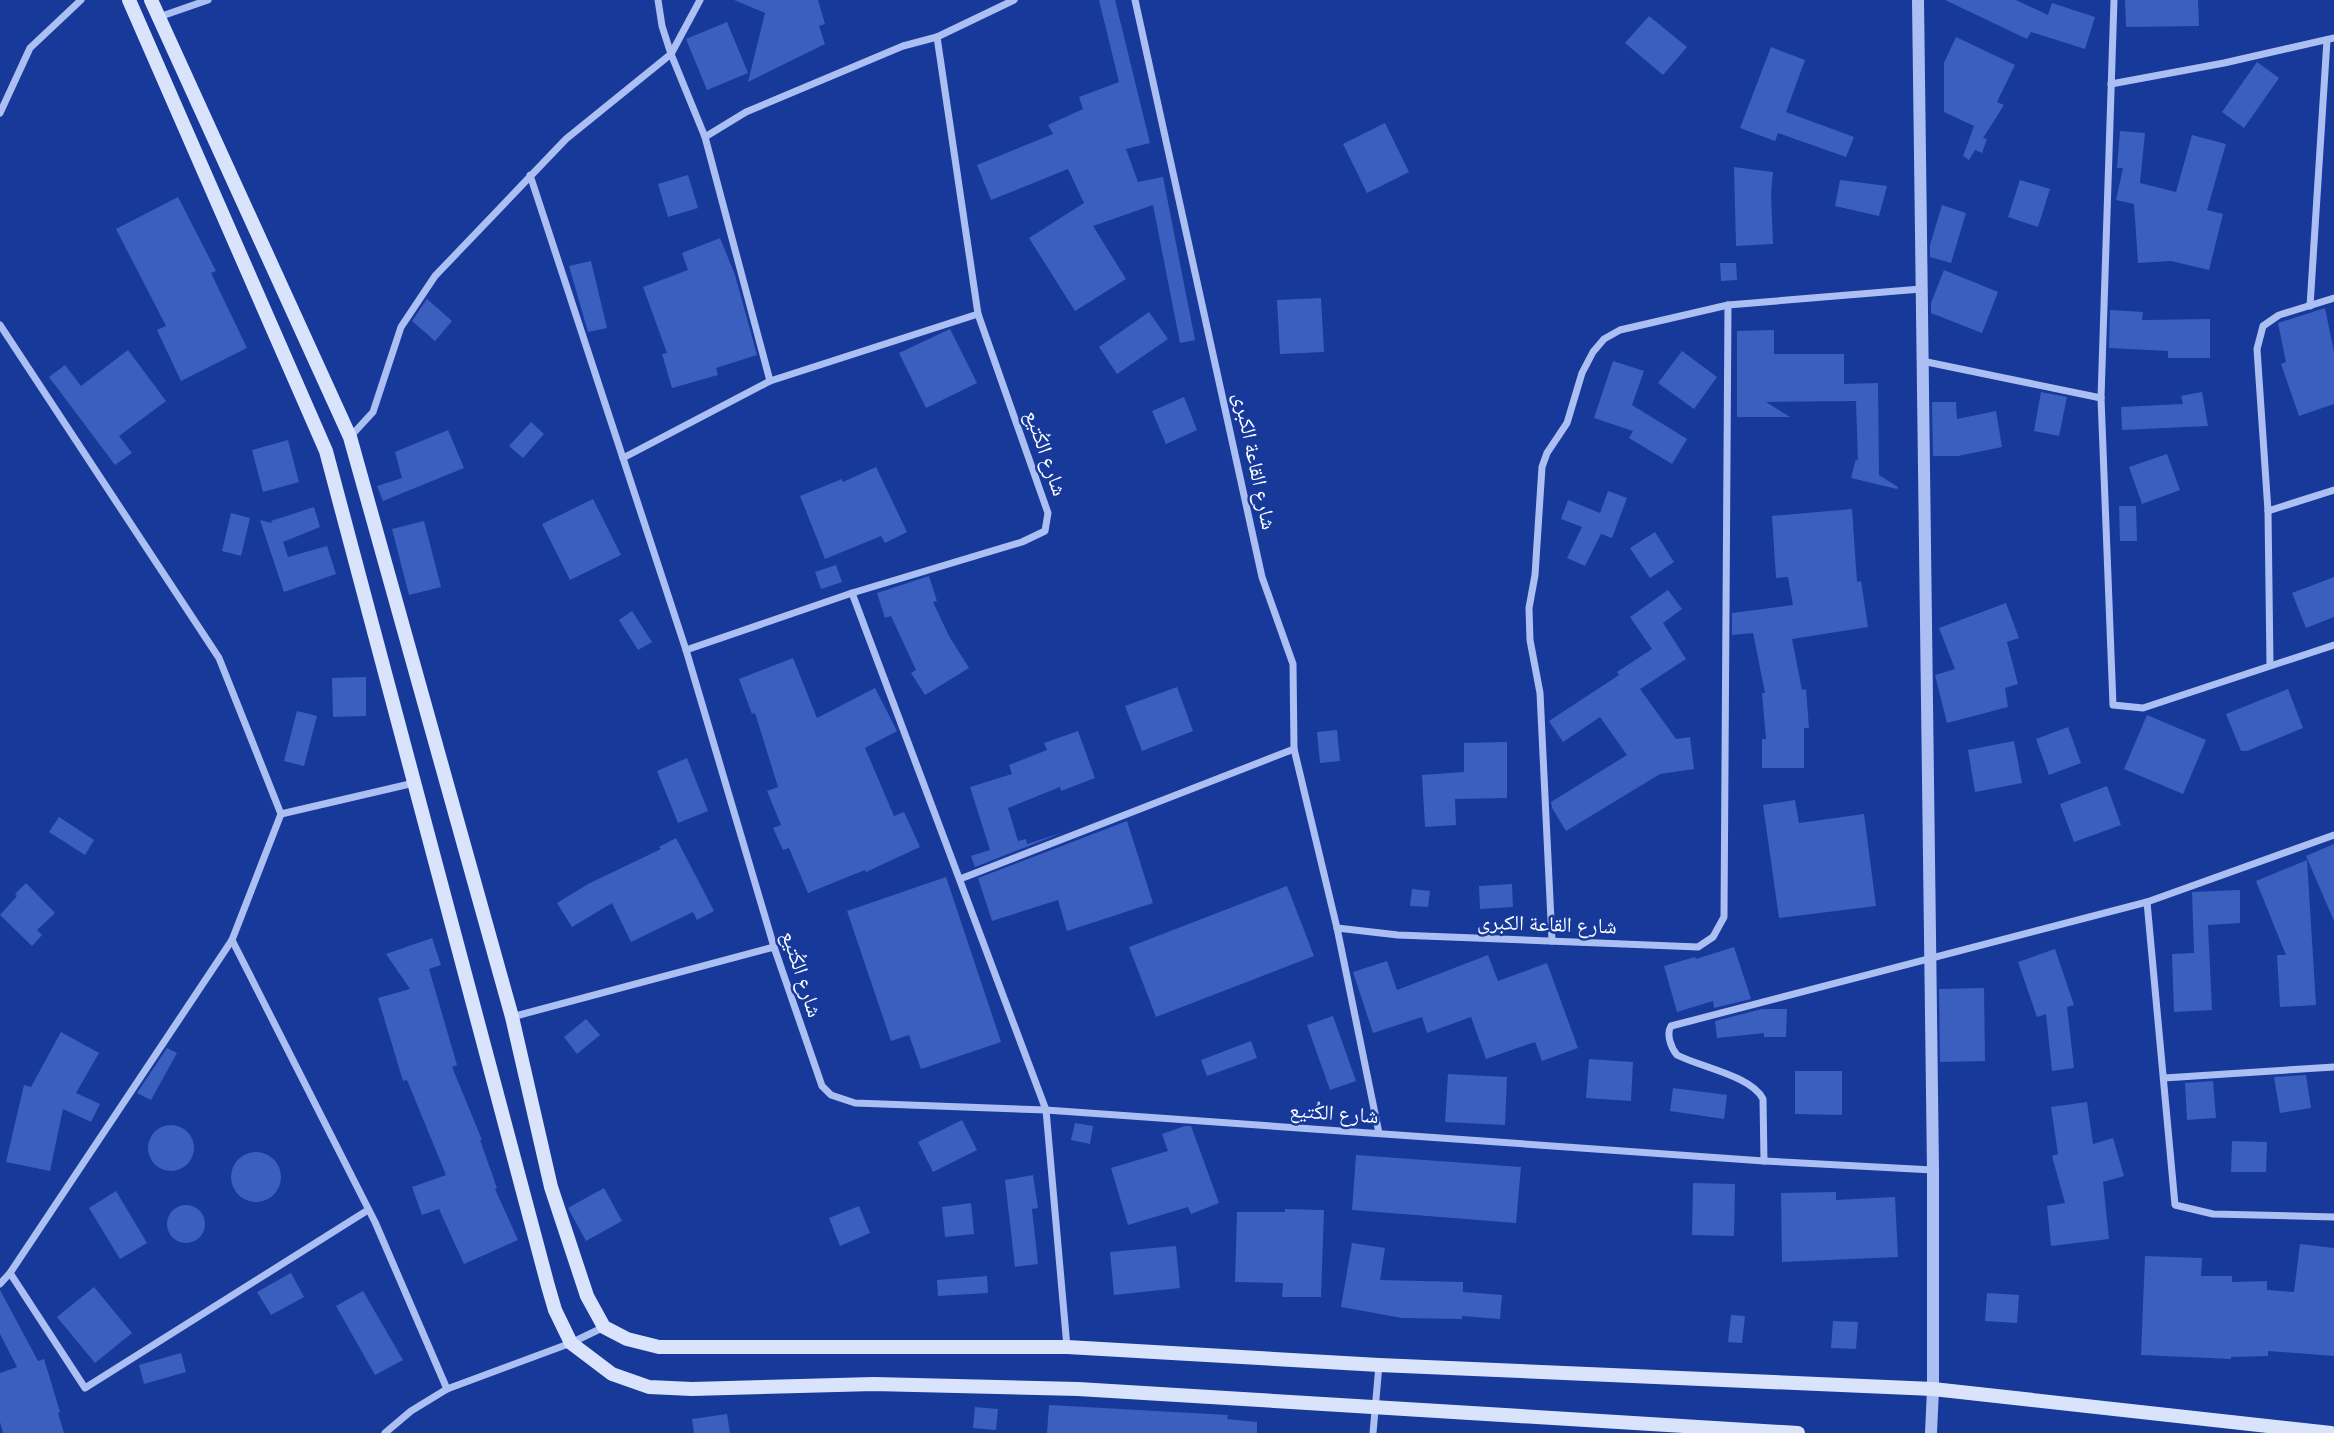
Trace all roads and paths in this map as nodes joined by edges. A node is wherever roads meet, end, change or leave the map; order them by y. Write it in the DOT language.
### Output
graph roads {
  1 [pos="81,0"];
  2 [pos="129,0"];
  3 [pos="151,0"];
  4 [pos="208,0"];
  5 [pos="658,0"];
  6 [pos="700,0"];
  7 [pos="1014,0"];
  8 [pos="1135,0"];
  9 [pos="1918,0"];
  10 [pos="2113,0"];
  11 [pos="159,18"];
  12 [pos="937,37"];
  13 [pos="2331,39"];
  14 [pos="671,54"];
  15 [pos="2111,84"];
  16 [pos="0,113"];
  17 [pos="705,137"];
  18 [pos="530,175"];
  19 [pos="1921,289"];
  20 [pos="2334,299"];
  21 [pos="1728,305"];
  22 [pos="2310,306"];
  23 [pos="978,314"];
  24 [pos="0,325"];
  25 [pos="1922,361"];
  26 [pos="769,381"];
  27 [pos="2101,398"];
  28 [pos="349,437"];
  29 [pos="623,458"];
  30 [pos="2334,490"];
  31 [pos="2268,511"];
  32 [pos="852,593"];
  33 [pos="2334,645"];
  34 [pos="686,650"];
  35 [pos="2270,665"];
  36 [pos="1294,749"];
  37 [pos="415,783"];
  38 [pos="281,814"];
  39 [pos="2334,835"];
  40 [pos="960,879"];
  41 [pos="2147,902"];
  42 [pos="1337,928"];
  43 [pos="232,940"];
  44 [pos="1552,942"];
  45 [pos="774,947"];
  46 [pos="1931,958"];
  47 [pos="512,1017"];
  48 [pos="2334,1067"];
  49 [pos="2164,1078"];
  50 [pos="1046,1110"];
  51 [pos="1378,1133"];
  52 [pos="1764,1161"];
  53 [pos="1933,1170"];
  54 [pos="368,1210"];
  55 [pos="2334,1217"];
  56 [pos="10,1273"];
  57 [pos="0,1284"];
  58 [pos="604,1327"];
  59 [pos="571,1343"];
  60 [pos="1067,1347"];
  61 [pos="1379,1365"];
  62 [pos="447,1389"];
  63 [pos="1933,1389"];
  64 [pos="1375,1406"];
  65 [pos="385,1433"];
  66 [pos="1373,1433"];
  67 [pos="1798,1433"];
  68 [pos="1931,1433"];
  69 [pos="2331,1433"];
  1 -- 16 [label="street"];
  2 -- 37 [label="main road"];
  3 -- 11 [label="main road"];
  4 -- 11 [label="street"];
  5 -- 14 [label="street"];
  6 -- 14 [label="street"];
  7 -- 12 [label="street"];
  8 -- 36 [label="street, شارع القاعة الكبرى"];
  9 -- 19 [label="street"];
  10 -- 15 [label="street"];
  11 -- 28 [label="main road"];
  12 -- 17 [label="street"];
  12 -- 23 [label="street, شارع الكُتيع"];
  13 -- 15 [label="street"];
  13 -- 22 [label="street"];
  14 -- 17 [label="street"];
  14 -- 18 [label="street"];
  15 -- 27 [label="street"];
  17 -- 26 [label="street"];
  18 -- 28 [label="street"];
  18 -- 29 [label="street"];
  19 -- 21 [label="street"];
  19 -- 25 [label="street"];
  20 -- 22 [label="street"];
  21 -- 44 [label="street"];
  21 -- 44 [label="street, شارع القاعة الكبرى"];
  22 -- 31 [label="street"];
  23 -- 26 [label="street"];
  23 -- 32 [label="street, شارع الكُتيع"];
  24 -- 38 [label="street"];
  25 -- 27 [label="street"];
  25 -- 46 [label="street"];
  26 -- 29 [label="street"];
  27 -- 35 [label="street"];
  28 -- 47 [label="main road"];
  29 -- 34 [label="street"];
  30 -- 31 [label="street"];
  31 -- 35 [label="street"];
  32 -- 34 [label="street, شارع الكُتيع"];
  32 -- 40 [label="street"];
  33 -- 35 [label="street"];
  34 -- 45 [label="street, شارع الكُتيع"];
  36 -- 40 [label="street"];
  36 -- 42 [label="street, شارع القاعة الكبرى"];
  37 -- 38 [label="street"];
  37 -- 59 [label="main road"];
  38 -- 43 [label="street"];
  39 -- 41 [label="street"];
  40 -- 50 [label="street"];
  41 -- 46 [label="street"];
  41 -- 49 [label="street"];
  42 -- 44 [label="street, شارع القاعة الكبرى"];
  42 -- 51 [label="street, شارع القاعة الكبرى"];
  43 -- 54 [label="street"];
  43 -- 56 [label="street"];
  45 -- 47 [label="street"];
  45 -- 50 [label="street, شارع الكُتيع"];
  46 -- 52 [label="street"];
  46 -- 53 [label="street"];
  47 -- 58 [label="main road"];
  48 -- 49 [label="street"];
  49 -- 55 [label="street"];
  50 -- 51 [label="street, شارع الكُتيع"];
  50 -- 60 [label="street"];
  51 -- 52 [label="street, شارع الكُتيع"];
  52 -- 53 [label="street, شارع الكُتيع"];
  53 -- 63 [label="street"];
  54 -- 56 [label="street"];
  54 -- 62 [label="street"];
  56 -- 57 [label="street"];
  58 -- 59 [label="street"];
  58 -- 60 [label="main road"];
  59 -- 62 [label="street"];
  59 -- 64 [label="main road"];
  60 -- 61 [label="main road"];
  61 -- 63 [label="main road"];
  61 -- 64 [label="street"];
  62 -- 65 [label="street"];
  63 -- 68 [label="street"];
  63 -- 69 [label="main road"];
  64 -- 66 [label="street"];
  64 -- 67 [label="main road"];
}
